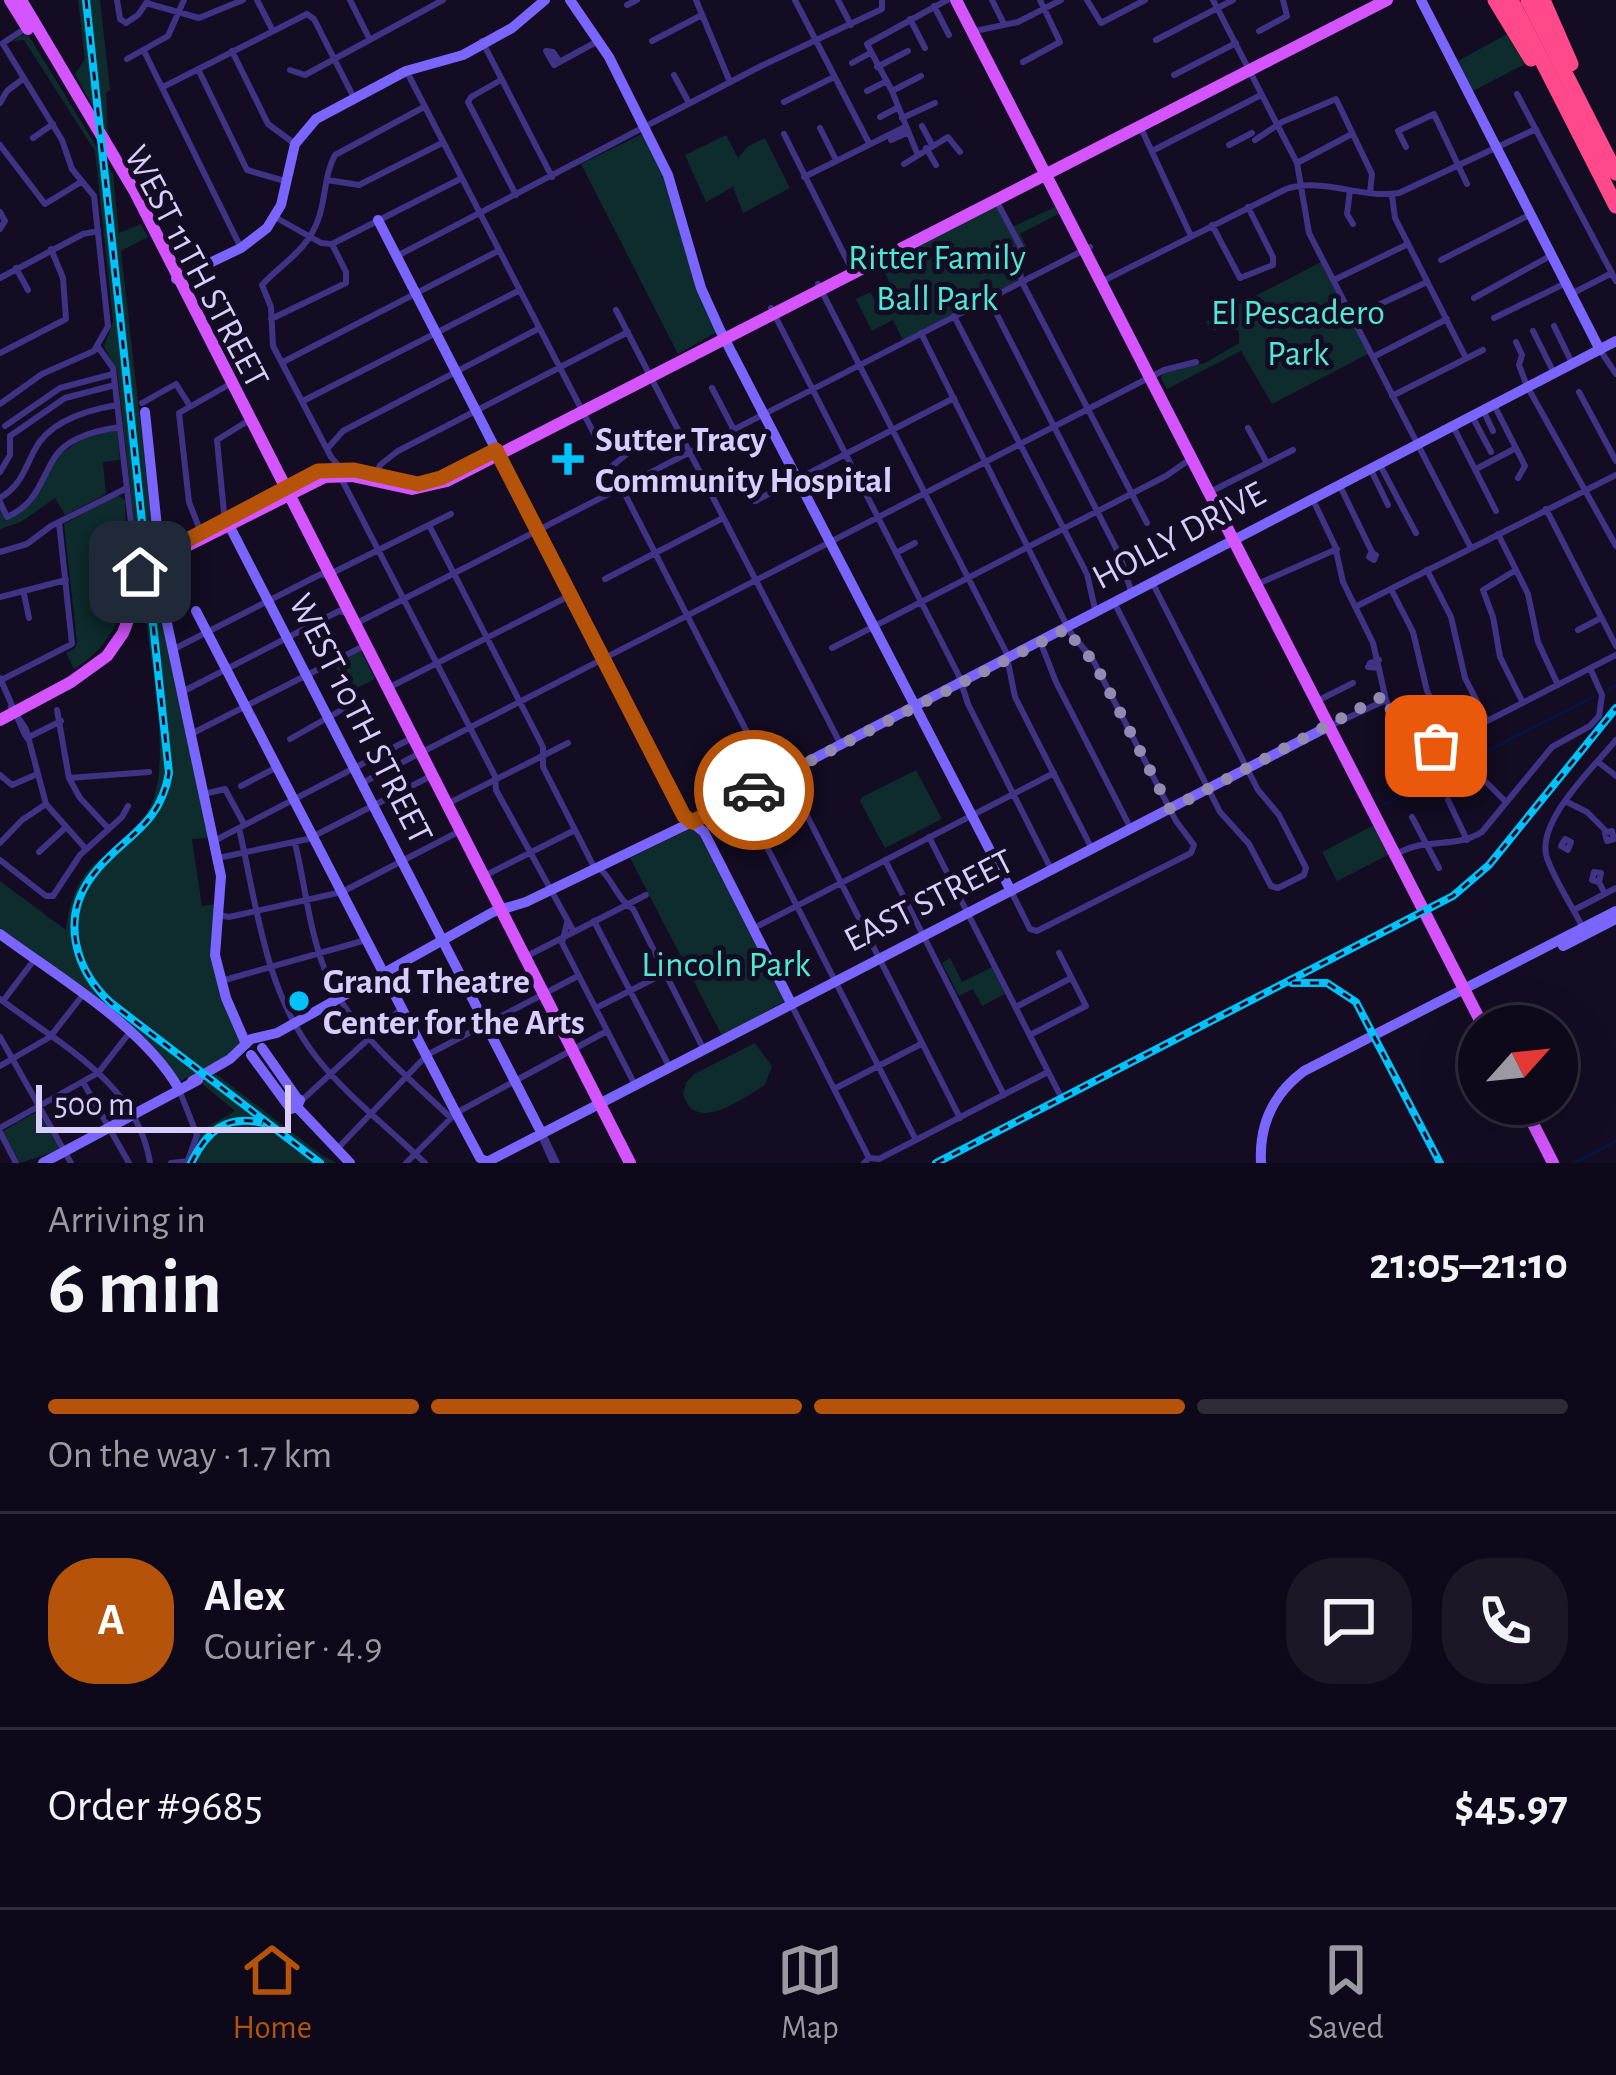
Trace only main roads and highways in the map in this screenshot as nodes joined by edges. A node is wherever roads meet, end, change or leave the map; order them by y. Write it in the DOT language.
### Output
graph roads {
  1 [pos="10,0"];
  2 [pos="21,0"];
  3 [pos="955,0"];
  4 [pos="1374,0"];
  5 [pos="1388,0"];
  6 [pos="1495,0"];
  7 [pos="1511,0"];
  8 [pos="1528,0"];
  9 [pos="1543,0"];
  10 [pos="30,26"];
  11 [pos="1248,68"];
  12 [pos="1047,169"];
  13 [pos="1611,171"];
  14 [pos="1616,206"];
  15 [pos="851,270"];
  16 [pos="1153,377"];
  17 [pos="343,471"];
  18 [pos="285,491"];
  19 [pos="1212,491"];
  20 [pos="349,492"];
  21 [pos="228,521"];
  22 [pos="208,532"];
  23 [pos="1236,538"];
  24 [pos="153,568"];
  25 [pos="8,713"];
  26 [pos="1332,725"];
  27 [pos="1476,1005"];
  28 [pos="1537,1125"];
  29 [pos="630,1163"];
  30 [pos="1556,1163"];
  1 -- 10 [label="main road, WEST 11TH STREET"];
  2 -- 10 [label="main road, WEST 11TH STREET"];
  3 -- 12 [label="main road"];
  4 -- 11 [label="main road"];
  5 -- 11 [label="main road"];
  6 -- 13 [label="highway"];
  7 -- 13 [label="highway"];
  8 -- 13 [label="highway"];
  9 -- 13 [label="highway"];
  10 -- 18 [label="main road, WEST 11TH STREET"];
  11 -- 12 [label="main road"];
  11 -- 12 [label="main road"];
  12 -- 15 [label="main road"];
  12 -- 15 [label="main road"];
  12 -- 16 [label="main road"];
  13 -- 14 [label="highway"];
  15 -- 17 [label="main road"];
  16 -- 19 [label="main road"];
  16 -- 19 [label="main road"];
  17 -- 18 [label="main road"];
  17 -- 20 [label="main road"];
  18 -- 21 [label="main road"];
  18 -- 21 [label="main road"];
  18 -- 29 [label="main road, WEST 11TH STREET"];
  19 -- 23 [label="main road"];
  21 -- 22 [label="main road"];
  22 -- 24 [label="main road"];
  22 -- 24 [label="main road"];
  23 -- 26 [label="main road"];
  23 -- 26 [label="main road"];
  24 -- 25 [label="main road"];
  26 -- 27 [label="main road"];
  28 -- 30 [label="main road"];
}
